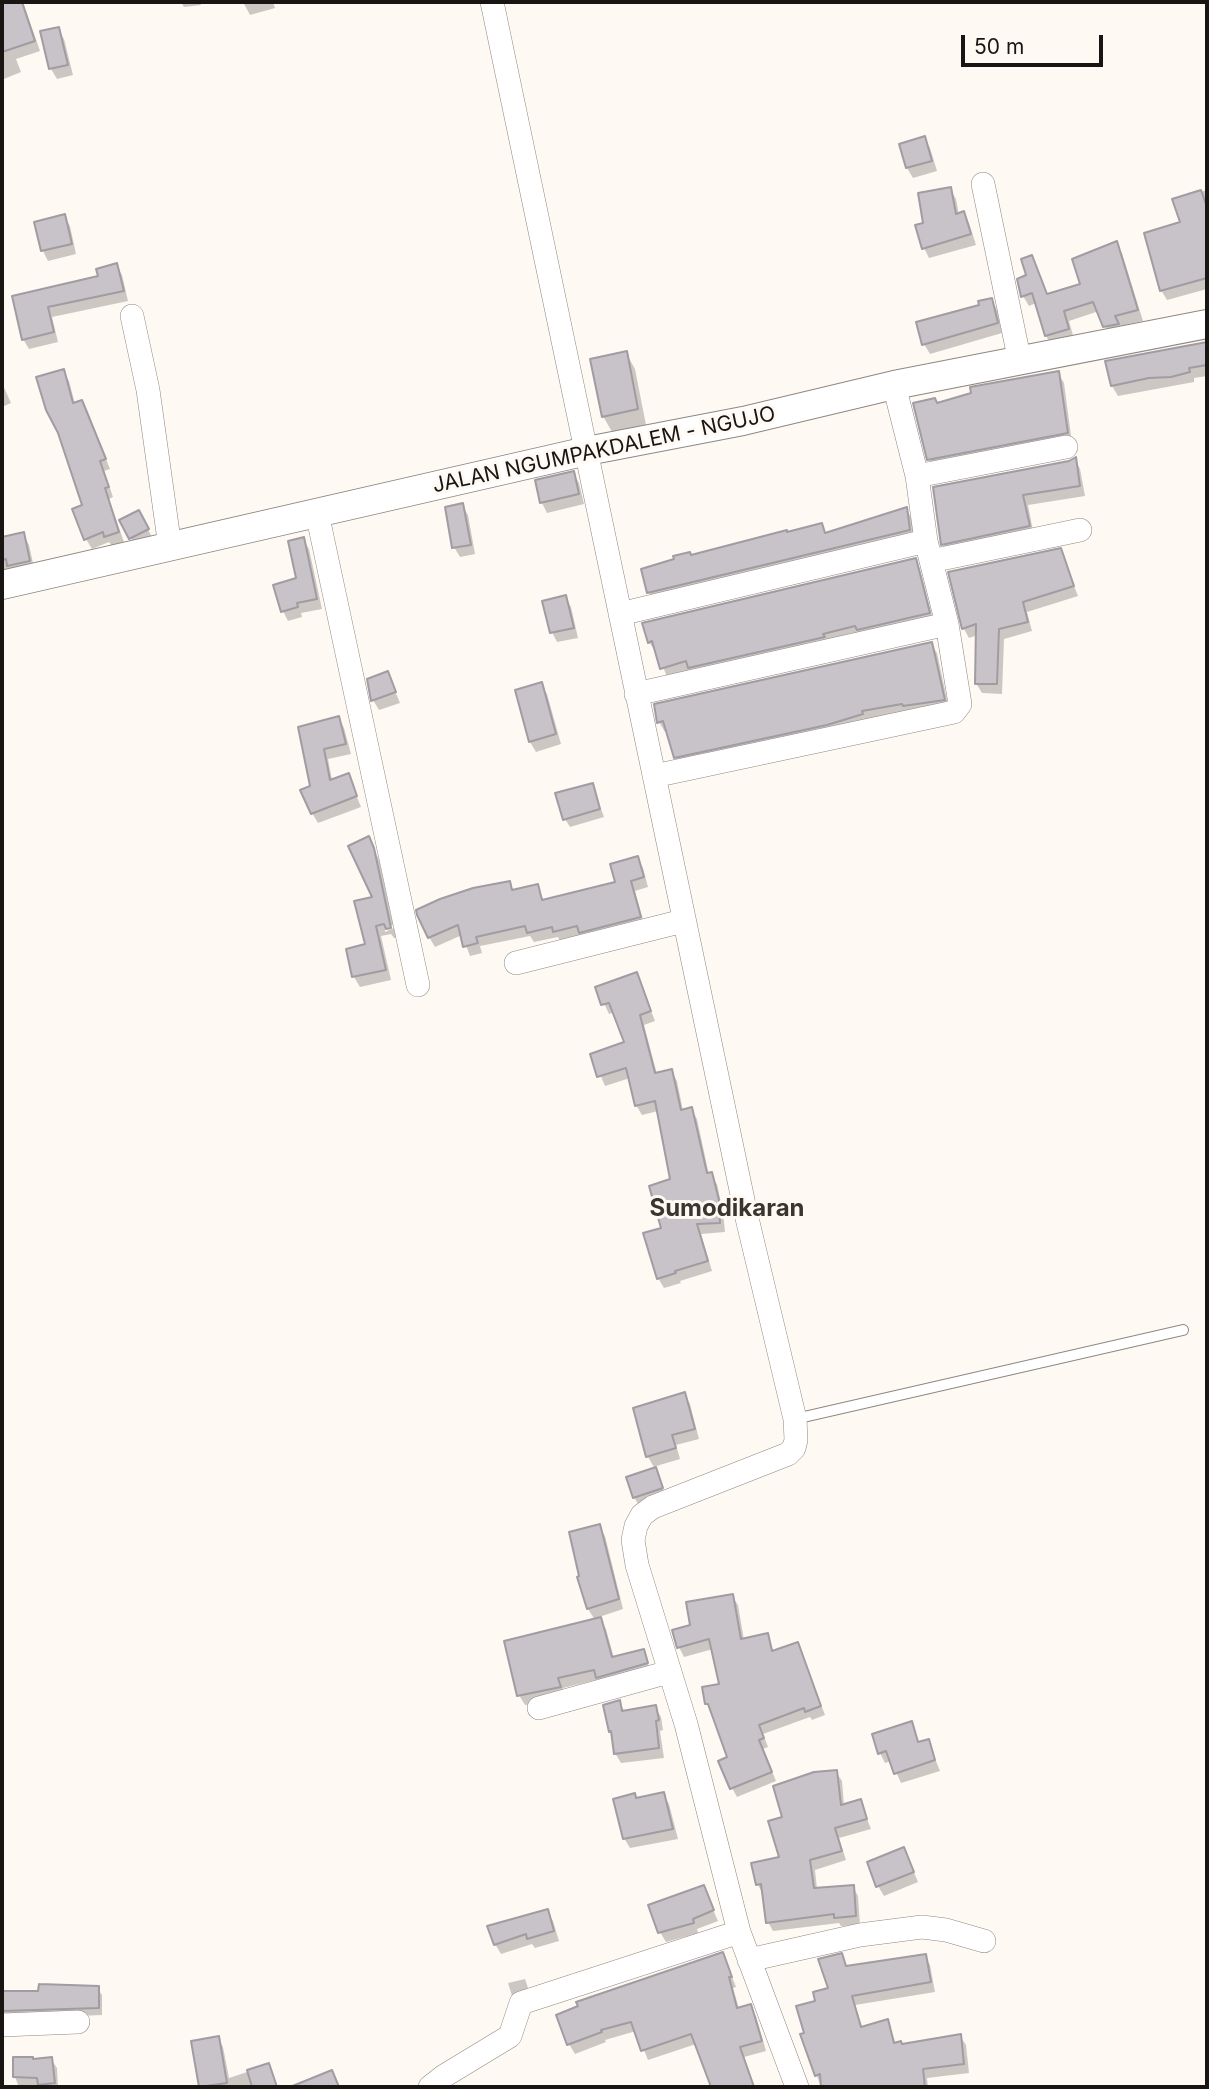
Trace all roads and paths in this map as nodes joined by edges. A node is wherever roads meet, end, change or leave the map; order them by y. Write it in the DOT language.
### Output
graph roads {
  1 [pos="492,2"];
  2 [pos="983,184"];
  3 [pos="132,316"];
  4 [pos="1207,324"];
  5 [pos="1020,362"];
  6 [pos="894,385"];
  7 [pos="1066,447"];
  8 [pos="587,451"];
  9 [pos="916,476"];
  10 [pos="317,513"];
  11 [pos="1080,530"];
  12 [pos="170,547"];
  13 [pos="928,551"];
  14 [pos="2,585"];
  15 [pos="620,614"];
  16 [pos="947,624"];
  17 [pos="636,694"];
  18 [pos="654,776"];
  19 [pos="683,921"];
  20 [pos="516,963"];
  21 [pos="418,985"];
  22 [pos="1183,1330"];
  23 [pos="795,1419"];
  24 [pos="669,1672"];
  25 [pos="539,1708"];
  26 [pos="739,1933"];
  27 [pos="984,1941"];
  28 [pos="749,1960"];
  29 [pos="78,2022"];
  30 [pos="2,2025"];
  31 [pos="430,2087"];
  32 [pos="797,2087"];
  1 -- 8 [label="street"];
  2 -- 5 [label="street"];
  3 -- 12 [label="street"];
  4 -- 5 [label="street, JALAN NGUMPAKDALEM - NGUJO"];
  5 -- 6 [label="street, JALAN NGUMPAKDALEM - NGUJO"];
  6 -- 8 [label="street, JALAN NGUMPAKDALEM - NGUJO"];
  6 -- 9 [label="street"];
  7 -- 9 [label="street"];
  8 -- 10 [label="street, JALAN NGUMPAKDALEM - NGUJO"];
  8 -- 15 [label="street"];
  9 -- 13 [label="street"];
  10 -- 12 [label="street, JALAN NGUMPAKDALEM - NGUJO"];
  10 -- 21 [label="street"];
  11 -- 13 [label="street"];
  12 -- 14 [label="street, JALAN NGUMPAKDALEM - NGUJO"];
  13 -- 15 [label="street"];
  13 -- 16 [label="street"];
  15 -- 17 [label="street"];
  16 -- 17 [label="street"];
  16 -- 18 [label="street"];
  17 -- 18 [label="street"];
  18 -- 19 [label="street"];
  19 -- 20 [label="street"];
  19 -- 23 [label="street"];
  22 -- 23 [label="lane"];
  23 -- 24 [label="street"];
  24 -- 25 [label="street"];
  24 -- 26 [label="street"];
  26 -- 28 [label="street"];
  26 -- 31 [label="street"];
  27 -- 28 [label="street"];
  28 -- 32 [label="street"];
  29 -- 30 [label="street"];
}
